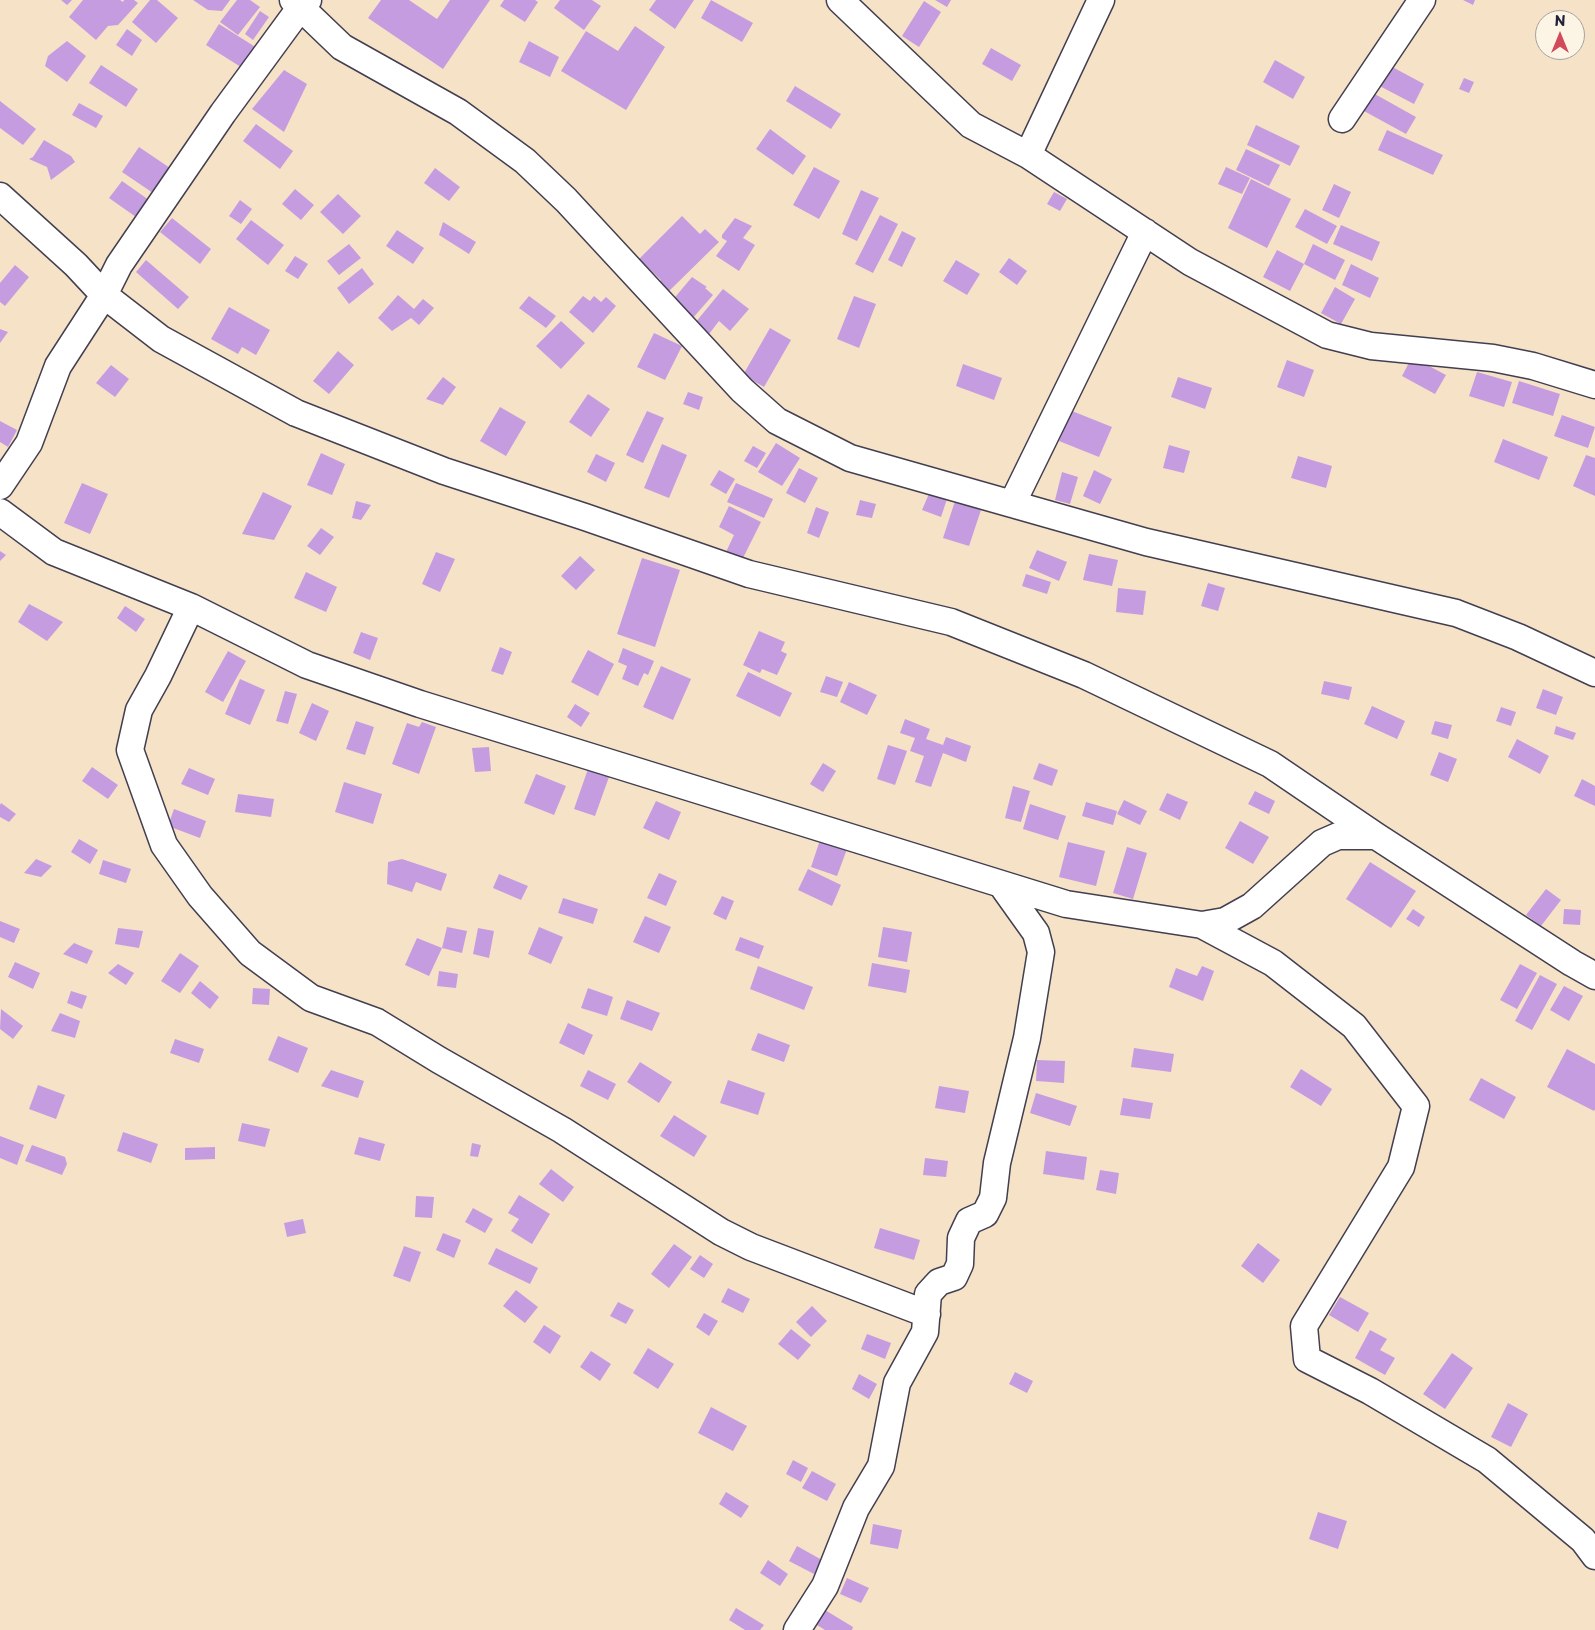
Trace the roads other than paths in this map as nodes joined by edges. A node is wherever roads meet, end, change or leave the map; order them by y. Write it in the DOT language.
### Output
graph roads {
  1 [pos="840,0"];
  2 [pos="1102,0"];
  3 [pos="1422,0"];
  4 [pos="301,3"];
  5 [pos="1342,119"];
  6 [pos="1028,155"];
  7 [pos="0,196"];
  8 [pos="1145,232"];
  9 [pos="104,295"];
  10 [pos="1595,385"];
  11 [pos="0,486"];
  12 [pos="1012,504"];
  13 [pos="0,512"];
  14 [pos="191,607"];
  15 [pos="1595,673"];
  16 [pos="1376,836"];
  17 [pos="1001,884"];
  18 [pos="1202,925"];
  19 [pos="1595,976"];
  20 [pos="928,1314"];
  21 [pos="1595,1556"];
  22 [pos="797,1630"];
  1 -- 6 [label="street"];
  2 -- 6 [label="street"];
  3 -- 5 [label="street"];
  4 -- 9 [label="street"];
  4 -- 12 [label="street"];
  6 -- 8 [label="street"];
  7 -- 9 [label="street"];
  8 -- 10 [label="street"];
  8 -- 12 [label="street"];
  9 -- 11 [label="street"];
  9 -- 16 [label="street"];
  12 -- 15 [label="street"];
  13 -- 14 [label="street"];
  14 -- 17 [label="street"];
  14 -- 20 [label="street"];
  16 -- 18 [label="street"];
  16 -- 19 [label="street"];
  17 -- 18 [label="street"];
  17 -- 20 [label="street"];
  18 -- 21 [label="street"];
  20 -- 22 [label="street"];
}
